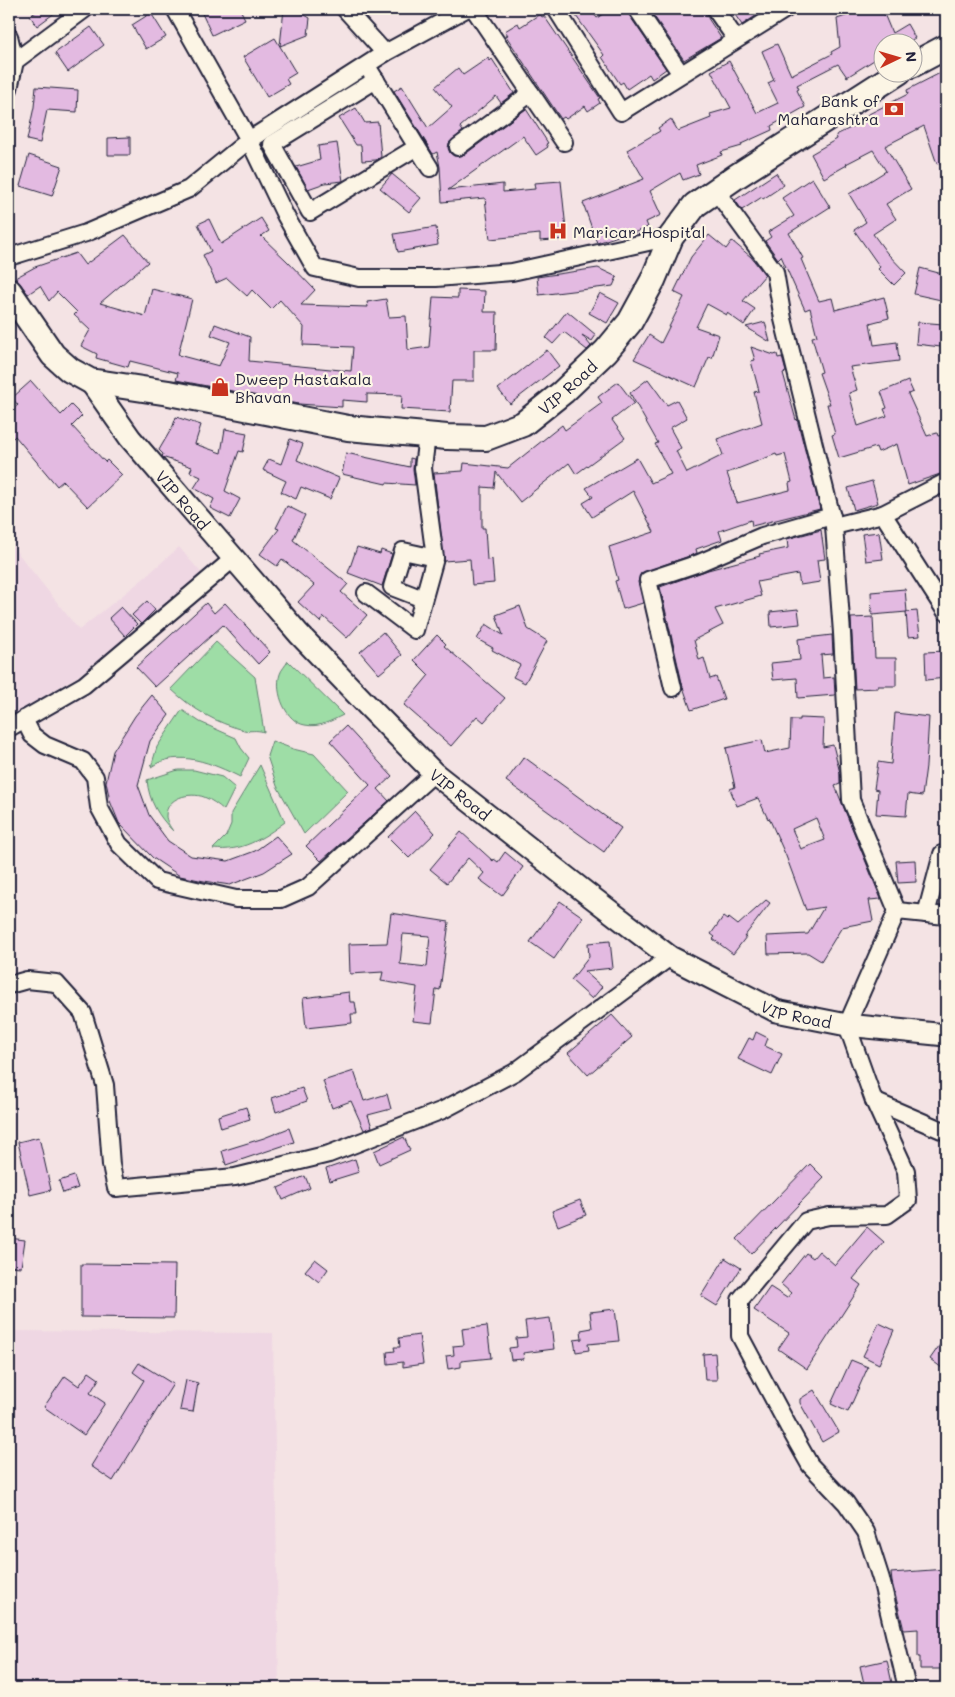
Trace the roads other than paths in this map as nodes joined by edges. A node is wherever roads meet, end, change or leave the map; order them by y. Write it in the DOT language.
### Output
graph roads {
  1 [pos="85,9"];
  2 [pos="175,9"];
  3 [pos="345,9"];
  4 [pos="466,9"];
  5 [pos="474,9"];
  6 [pos="556,9"];
  7 [pos="637,9"];
  8 [pos="715,9"];
  9 [pos="786,9"];
  10 [pos="9,36"];
  11 [pos="736,39"];
  12 [pos="946,47"];
  13 [pos="385,53"];
  14 [pos="922,60"];
  15 [pos="15,61"];
  16 [pos="366,65"];
  17 [pos="680,74"];
  18 [pos="376,80"];
  19 [pos="884,82"];
  20 [pos="9,90"];
  21 [pos="531,93"];
  22 [pos="249,140"];
  23 [pos="564,142"];
  24 [pos="417,147"];
  25 [pos="458,147"];
  26 [pos="430,168"];
  27 [pos="716,191"];
  28 [pos="671,237"];
  29 [pos="9,257"];
  30 [pos="9,291"];
  31 [pos="90,381"];
  32 [pos="427,435"];
  33 [pos="946,482"];
  34 [pos="883,514"];
  35 [pos="833,521"];
  36 [pos="435,558"];
  37 [pos="233,559"];
  38 [pos="366,593"];
  39 [pos="423,599"];
  40 [pos="946,612"];
  41 [pos="673,688"];
  42 [pos="24,719"];
  43 [pos="9,728"];
  44 [pos="434,773"];
  45 [pos="942,854"];
  46 [pos="897,911"];
  47 [pos="926,914"];
  48 [pos="946,916"];
  49 [pos="670,957"];
  50 [pos="9,985"];
  51 [pos="847,1025"];
  52 [pos="946,1035"];
  53 [pos="874,1101"];
  54 [pos="946,1132"];
  55 [pos="907,1688"];
  1 -- 15 [label="street"];
  2 -- 22 [label="street"];
  3 -- 13 [label="street"];
  4 -- 13 [label="street"];
  5 -- 21 [label="street"];
  6 -- 17 [label="street"];
  7 -- 17 [label="street"];
  8 -- 11 [label="street"];
  9 -- 11 [label="street"];
  10 -- 15 [label="street"];
  11 -- 17 [label="street"];
  12 -- 14 [label="highway"];
  13 -- 16 [label="street"];
  15 -- 20 [label="street"];
  16 -- 18 [label="street"];
  16 -- 22 [label="street"];
  18 -- 24 [label="street"];
  18 -- 24 [label="street"];
  19 -- 27 [label="highway, VIP Road"];
  21 -- 23 [label="street"];
  21 -- 25 [label="street"];
  22 -- 28 [label="street"];
  22 -- 29 [label="street"];
  24 -- 26 [label="street"];
  27 -- 28 [label="highway, VIP Road"];
  27 -- 35 [label="street"];
  28 -- 32 [label="highway, VIP Road"];
  30 -- 31 [label="highway, VIP Road"];
  31 -- 32 [label="highway, VIP Road"];
  31 -- 37 [label="main road, VIP Road"];
  32 -- 36 [label="street"];
  33 -- 34 [label="street"];
  34 -- 35 [label="street"];
  34 -- 40 [label="street"];
  35 -- 41 [label="street"];
  35 -- 46 [label="street"];
  36 -- 39 [label="street"];
  36 -- 39 [label="street"];
  37 -- 42 [label="street"];
  37 -- 44 [label="main road, VIP Road"];
  38 -- 39 [label="street"];
  42 -- 43 [label="street"];
  42 -- 44 [label="street"];
  44 -- 49 [label="main road, VIP Road"];
  45 -- 47 [label="street"];
  46 -- 47 [label="street"];
  46 -- 51 [label="street"];
  47 -- 48 [label="street"];
  49 -- 50 [label="street"];
  49 -- 51 [label="main road, VIP Road"];
  51 -- 52 [label="main road, VIP Road"];
  51 -- 53 [label="street"];
  53 -- 54 [label="street"];
  53 -- 55 [label="street"];
}
